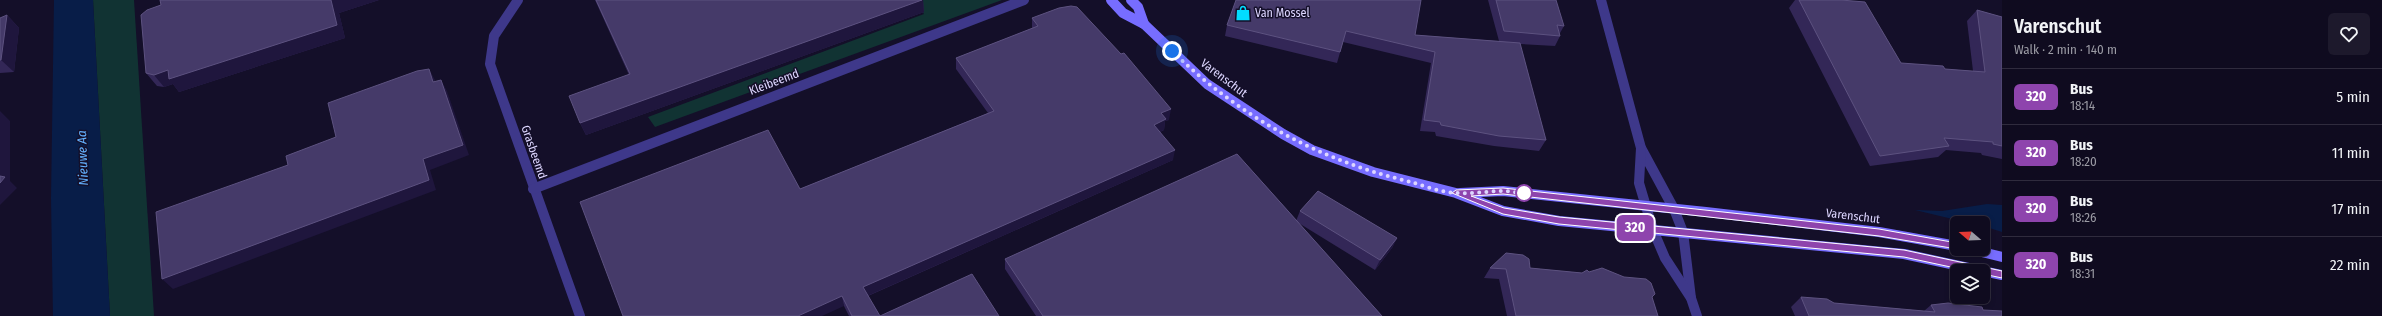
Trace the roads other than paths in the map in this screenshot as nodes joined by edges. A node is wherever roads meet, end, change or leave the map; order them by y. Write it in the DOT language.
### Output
graph roads {
  1 [pos="518,0"];
  2 [pos="1024,0"];
  3 [pos="1111,0"];
  4 [pos="1131,0"];
  5 [pos="1601,0"];
  6 [pos="1144,24"];
  7 [pos="1641,148"];
  8 [pos="533,189"];
  9 [pos="1456,193"];
  10 [pos="1645,206"];
  11 [pos="1674,209"];
  12 [pos="1653,230"];
  13 [pos="1683,232"];
  14 [pos="1950,245"];
  15 [pos="1990,254"];
  16 [pos="2002,257"];
  17 [pos="2002,275"];
  18 [pos="1691,298"];
  19 [pos="580,316"];
  20 [pos="1697,316"];
  1 -- 8 [label="street, Grasbeemd"];
  2 -- 8 [label="street, Kleibeemd"];
  3 -- 6 [label="street, Varenschut"];
  4 -- 6 [label="street, Varenschut"];
  5 -- 7 [label="street"];
  6 -- 9 [label="street, Varenschut"];
  7 -- 10 [label="street"];
  7 -- 11 [label="street"];
  8 -- 19 [label="street, Grasbeemd"];
  9 -- 10 [label="street, Varenschut"];
  9 -- 12 [label="street, Varenschut"];
  10 -- 11 [label="street, Varenschut"];
  10 -- 12 [label="street"];
  11 -- 13 [label="street"];
  11 -- 14 [label="street, Varenschut"];
  12 -- 13 [label="street, Varenschut"];
  12 -- 18 [label="street"];
  13 -- 17 [label="street, Varenschut"];
  13 -- 18 [label="street"];
  15 -- 16 [label="street"];
  18 -- 20 [label="street"];
}
